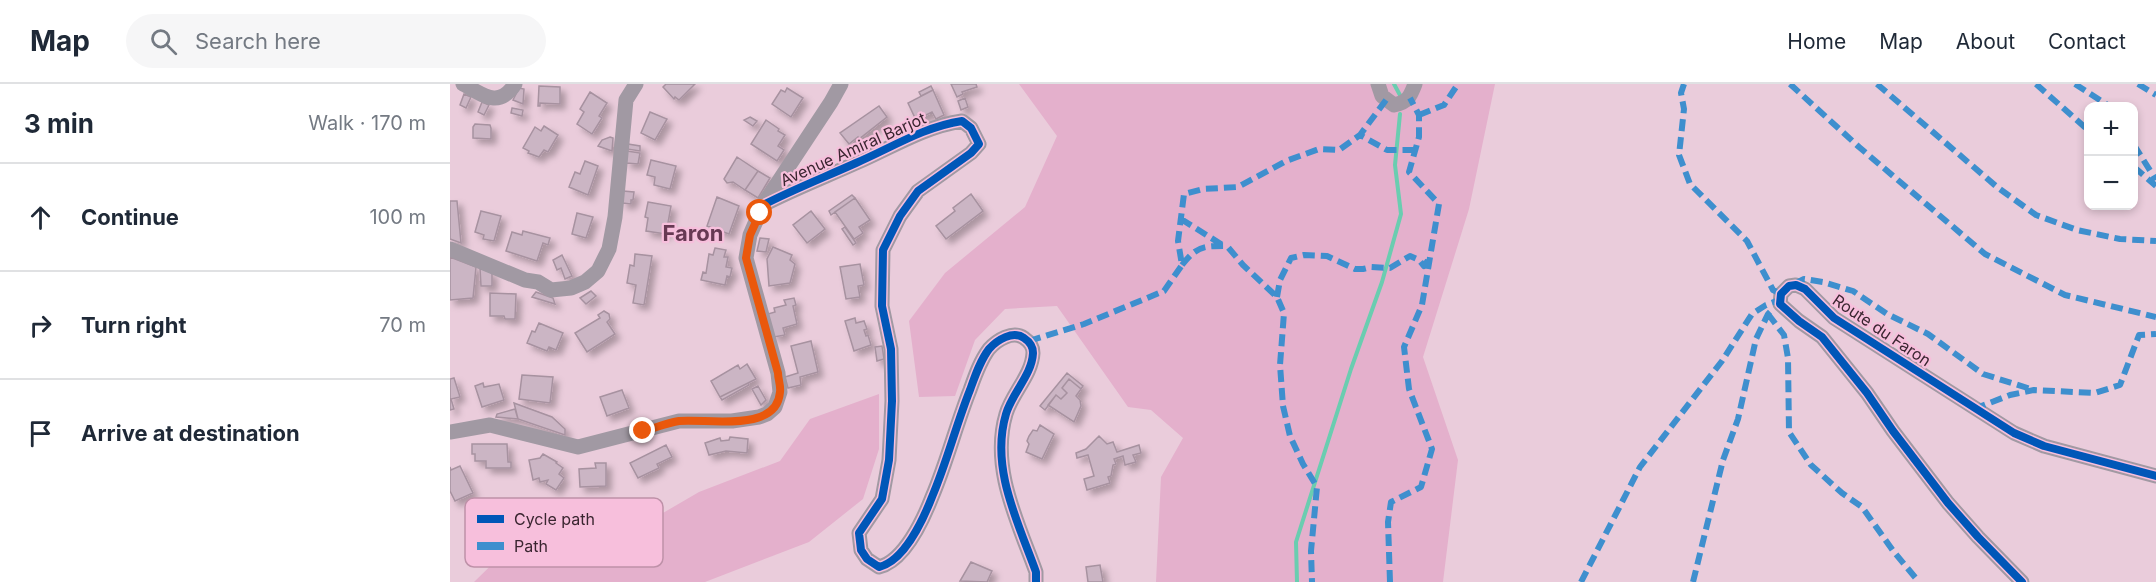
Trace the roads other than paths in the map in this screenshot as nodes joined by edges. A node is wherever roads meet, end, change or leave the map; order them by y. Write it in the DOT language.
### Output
graph roads {
  1 [pos="463,84"];
  2 [pos="514,84"];
  3 [pos="636,84"];
  4 [pos="841,84"];
  5 [pos="1378,84"];
  6 [pos="1415,84"];
  7 [pos="764,205"];
  8 [pos="450,249"];
  9 [pos="450,432"];
  10 [pos="2156,476"];
  11 [pos="1036,582"];
  12 [pos="2022,582"];
  1 -- 2 [label="street"];
  3 -- 8 [label="street"];
  4 -- 7 [label="street"];
  5 -- 6 [label="street"];
  7 -- 9 [label="street"];
  7 -- 11 [label="street, Avenue Amiral Barjot"];
  10 -- 12 [label="street, Route du Faron"];
}
